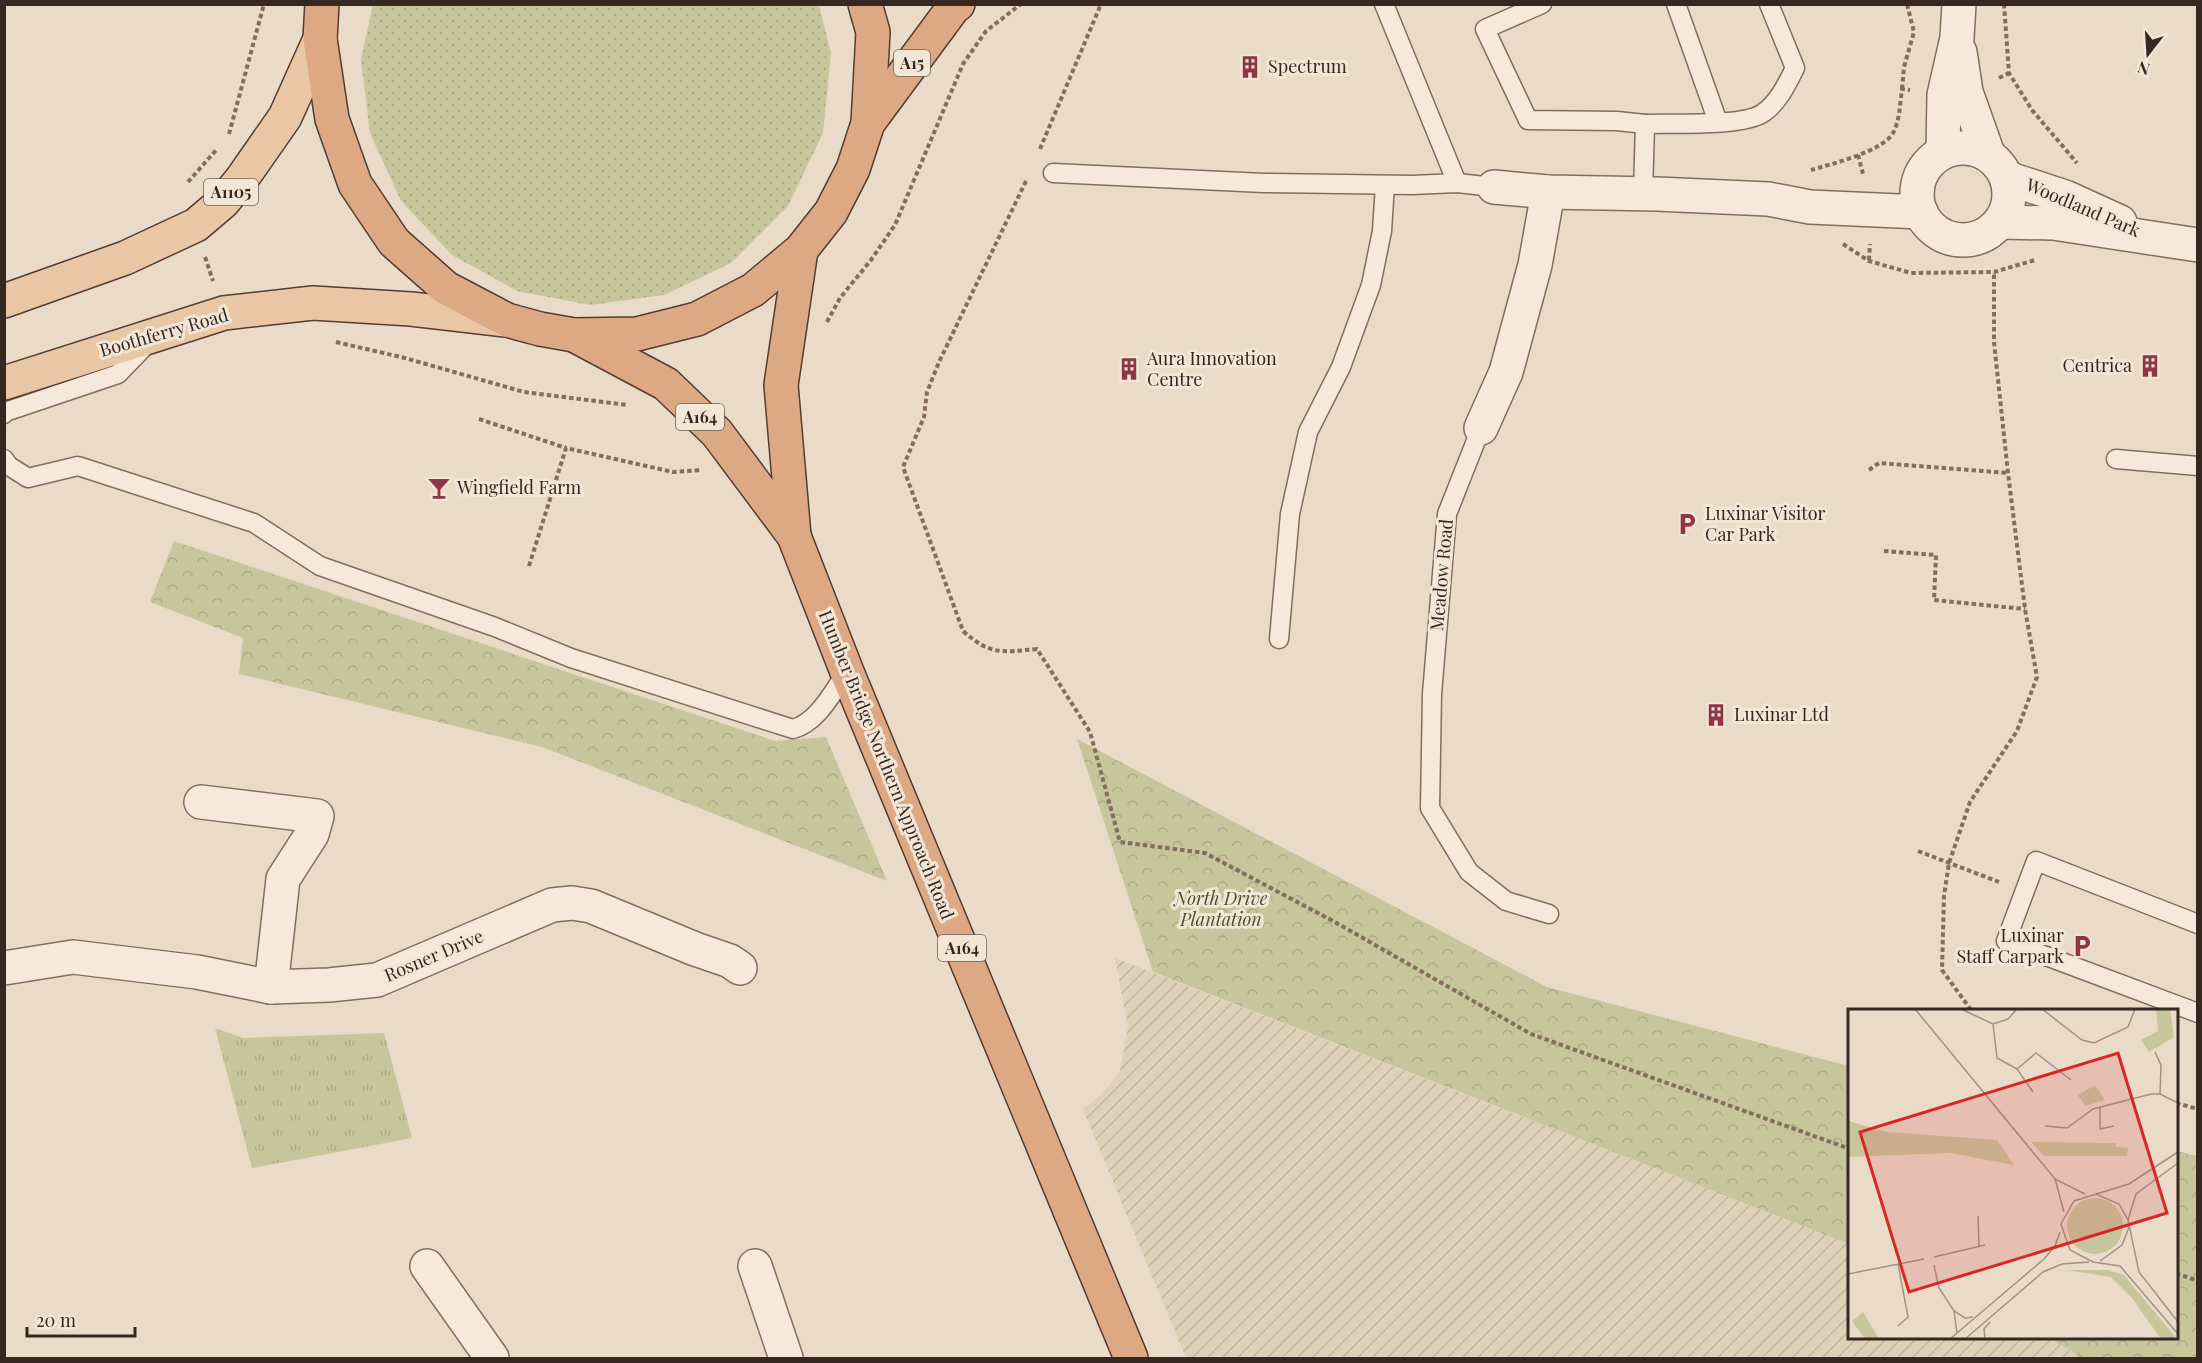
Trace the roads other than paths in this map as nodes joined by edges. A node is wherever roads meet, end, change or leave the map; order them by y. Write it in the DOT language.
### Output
graph roads {
  1 [pos="322,4"];
  2 [pos="865,4"];
  3 [pos="958,4"];
  4 [pos="1384,4"];
  5 [pos="1542,4"];
  6 [pos="1676,4"];
  7 [pos="1769,4"];
  8 [pos="1959,4"];
  9 [pos="1958,38"];
  10 [pos="320,39"];
  11 [pos="1718,122"];
  12 [pos="868,123"];
  13 [pos="1644,124"];
  14 [pos="1943,152"];
  15 [pos="1997,166"];
  16 [pos="1053,172"];
  17 [pos="1457,183"];
  18 [pos="1385,184"];
  19 [pos="1494,187"];
  20 [pos="1548,192"];
  21 [pos="1643,194"];
  22 [pos="1919,200"];
  23 [pos="2001,222"];
  24 [pos="2159,241"];
  25 [pos="2198,245"];
  26 [pos="801,250"];
  27 [pos="4,301"];
  28 [pos="507,320"];
  29 [pos="158,333"];
  30 [pos="574,335"];
  31 [pos="4,383"];
  32 [pos="4,414"];
  33 [pos="1481,428"];
  34 [pos="4,459"];
  35 [pos="2116,459"];
  36 [pos="2198,466"];
  37 [pos="794,536"];
  38 [pos="1279,639"];
  39 [pos="847,672"];
  40 [pos="201,802"];
  41 [pos="1549,914"];
  42 [pos="2198,924"];
  43 [pos="4,968"];
  44 [pos="740,968"];
  45 [pos="271,987"];
  46 [pos="2198,1013"];
  47 [pos="426,1266"];
  48 [pos="755,1266"];
  49 [pos="492,1359"];
  50 [pos="786,1359"];
  51 [pos="1131,1359"];
  1 -- 10 [label="highway"];
  2 -- 12 [label="highway"];
  3 -- 12 [label="highway, A15"];
  4 -- 17 [label="lane"];
  5 -- 13 [label="lane"];
  6 -- 11 [label="lane"];
  7 -- 11 [label="lane"];
  8 -- 9 [label="street"];
  9 -- 14 [label="street"];
  9 -- 15 [label="street"];
  10 -- 27 [label="main road, A1105"];
  10 -- 28 [label="highway"];
  11 -- 13 [label="lane"];
  12 -- 26 [label="highway"];
  13 -- 21 [label="lane"];
  14 -- 15 [label="street"];
  14 -- 22 [label="street"];
  15 -- 23 [label="street"];
  15 -- 24 [label="street, Woodland Park"];
  16 -- 18 [label="lane"];
  17 -- 18 [label="lane"];
  17 -- 19 [label="lane"];
  18 -- 38 [label="lane"];
  19 -- 20 [label="street"];
  20 -- 21 [label="street"];
  20 -- 33 [label="street, Meadow Road"];
  21 -- 22 [label="street"];
  22 -- 23 [label="street"];
  23 -- 24 [label="street, Woodland Park"];
  24 -- 25 [label="street, Woodland Park"];
  26 -- 30 [label="highway"];
  26 -- 37 [label="highway, A164"];
  28 -- 29 [label="main road, Boothferry Road"];
  28 -- 30 [label="highway"];
  29 -- 31 [label="main road, Boothferry Road"];
  29 -- 32 [label="lane"];
  30 -- 37 [label="highway, A164"];
  33 -- 41 [label="lane, Meadow Road"];
  34 -- 39 [label="lane"];
  35 -- 36 [label="lane"];
  37 -- 39 [label="highway, Humber Bridge Northern Approach Road / A164"];
  39 -- 51 [label="highway, Humber Bridge Northern Approach Road / A164"];
  40 -- 45 [label="street"];
  42 -- 46 [label="lane"];
  43 -- 45 [label="street, Rosner Drive"];
  44 -- 45 [label="street, Rosner Drive"];
  47 -- 49 [label="street"];
  48 -- 50 [label="street"];
}
